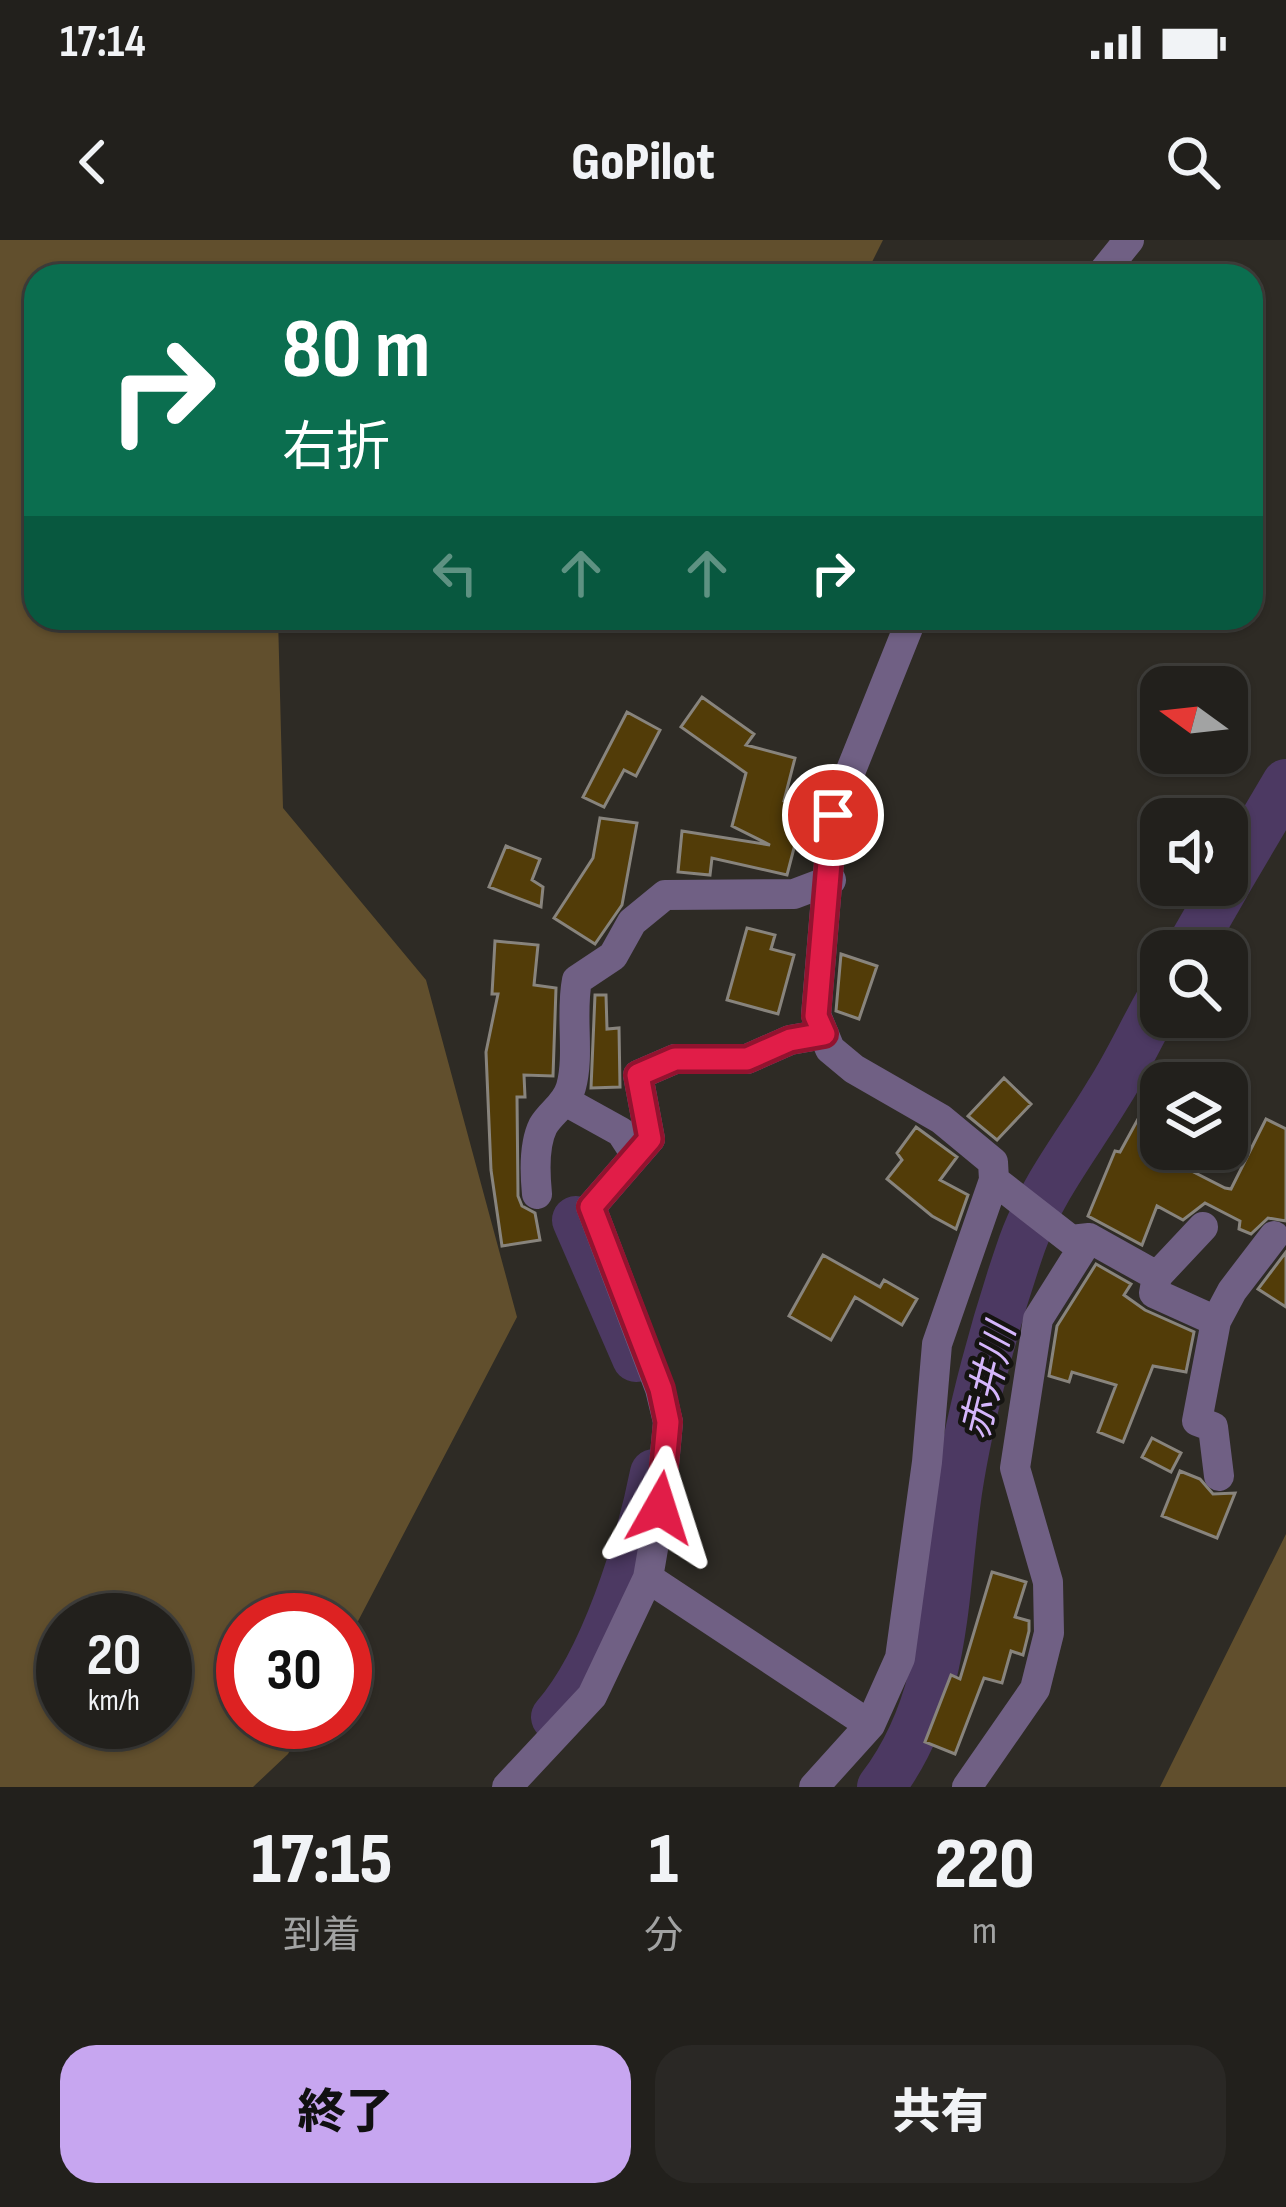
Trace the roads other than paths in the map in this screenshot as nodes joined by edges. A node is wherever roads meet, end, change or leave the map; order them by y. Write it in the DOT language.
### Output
graph roads {
  1 [pos="1129,240"];
  2 [pos="1110,264"];
  3 [pos="907,630"];
  4 [pos="831,880"];
  5 [pos="824,1034"];
  6 [pos="565,1101"];
  7 [pos="636,1155"];
  8 [pos="994,1180"];
  9 [pos="536,1194"];
  10 [pos="1203,1227"];
  11 [pos="1274,1236"];
  12 [pos="1080,1239"];
  13 [pos="1157,1276"];
  14 [pos="1216,1321"];
  15 [pos="1220,1475"];
  16 [pos="649,1578"];
  17 [pos="870,1725"];
  18 [pos="507,1787"];
  19 [pos="814,1787"];
  20 [pos="967,1787"];
  1 -- 2 [label="street"];
  3 -- 4 [label="street"];
  4 -- 5 [label="street"];
  4 -- 6 [label="street"];
  5 -- 7 [label="street"];
  5 -- 8 [label="street"];
  6 -- 7 [label="street"];
  6 -- 9 [label="street"];
  7 -- 16 [label="street"];
  8 -- 12 [label="street"];
  8 -- 17 [label="street"];
  10 -- 13 [label="street"];
  11 -- 14 [label="street"];
  12 -- 13 [label="street"];
  12 -- 20 [label="street"];
  13 -- 14 [label="street"];
  14 -- 15 [label="street"];
  16 -- 17 [label="street"];
  16 -- 18 [label="street"];
  17 -- 19 [label="street"];
}
